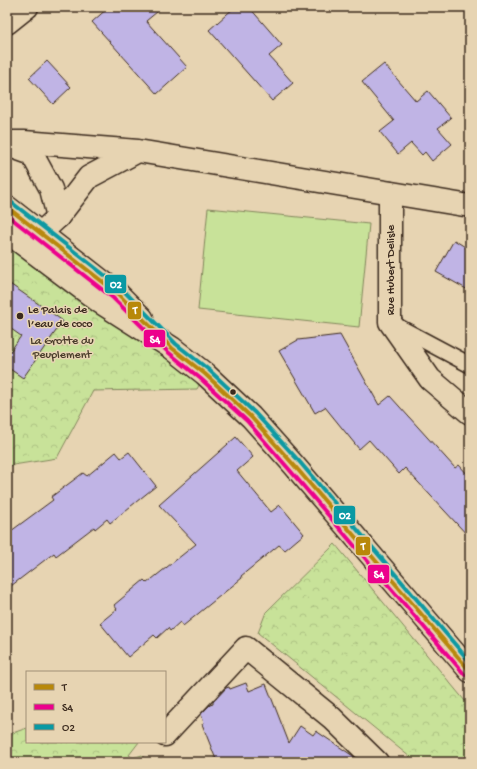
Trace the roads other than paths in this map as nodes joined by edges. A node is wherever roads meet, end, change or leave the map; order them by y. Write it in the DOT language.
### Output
graph roads {
  1 [pos="27,7"];
  2 [pos="7,23"];
  3 [pos="7,142"];
  4 [pos="7,145"];
  5 [pos="138,151"];
  6 [pos="390,193"];
  7 [pos="470,206"];
  8 [pos="7,207"];
  9 [pos="58,217"];
  10 [pos="41,233"];
  11 [pos="13,237"];
  12 [pos="390,322"];
  13 [pos="172,348"];
  14 [pos="470,365"];
  15 [pos="470,413"];
  16 [pos="470,671"];
  17 [pos="166,734"];
  18 [pos="377,762"];
  1 -- 2 [label="main road"];
  3 -- 5 [label="main road"];
  4 -- 9 [label="main road"];
  5 -- 6 [label="main road"];
  5 -- 9 [label="main road"];
  6 -- 7 [label="main road"];
  6 -- 12 [label="main road, Rue Hubert Delisle"];
  8 -- 10 [label="main road"];
  9 -- 10 [label="main road"];
  10 -- 11 [label="main road"];
  10 -- 13 [label="main road"];
  11 -- 13 [label="main road"];
  12 -- 14 [label="lane"];
  12 -- 15 [label="main road, Rue Hubert Delisle"];
  13 -- 16 [label="main road"];
  17 -- 18 [label="main road"];
}
